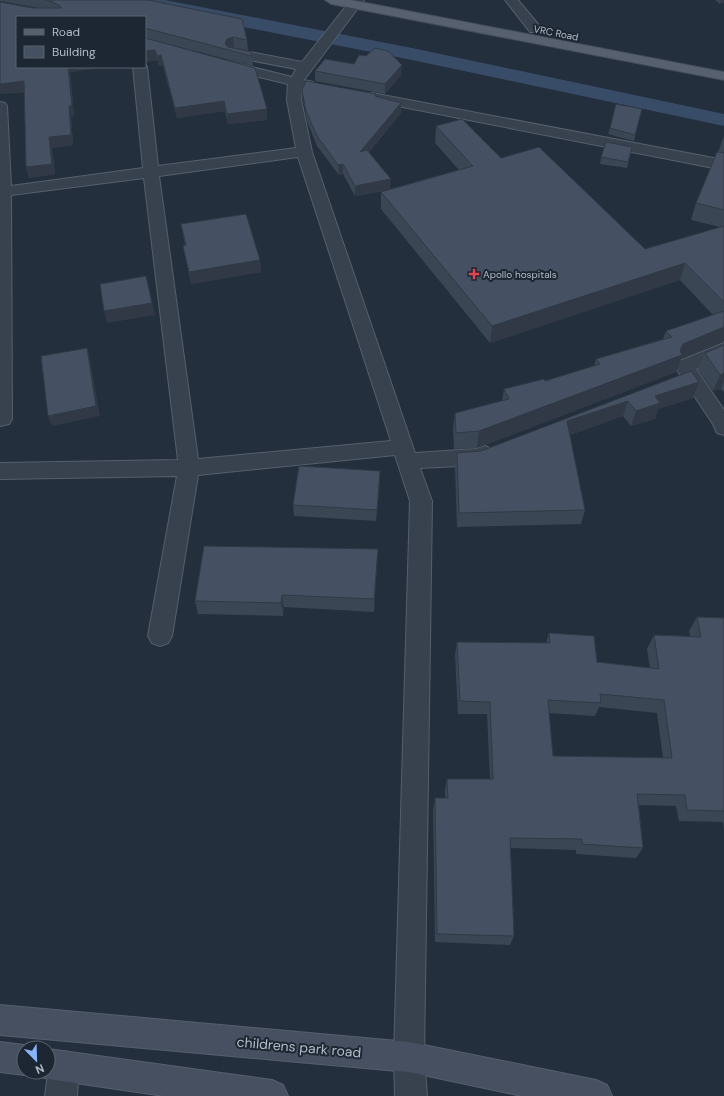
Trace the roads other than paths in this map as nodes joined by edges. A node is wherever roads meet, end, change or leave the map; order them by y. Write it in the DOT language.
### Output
graph roads {
  1 [pos="331,0"];
  2 [pos="388,0"];
  3 [pos="511,0"];
  4 [pos="356,2"];
  5 [pos="535,29"];
  6 [pos="217,56"];
  7 [pos="724,64"];
  8 [pos="140,68"];
  9 [pos="304,68"];
  10 [pos="724,76"];
  11 [pos="318,87"];
  12 [pos="357,95"];
  13 [pos="0,106"];
  14 [pos="304,152"];
  15 [pos="724,166"];
  16 [pos="151,172"];
  17 [pos="1,192"];
  18 [pos="1,286"];
  19 [pos="724,349"];
  20 [pos="2,419"];
  21 [pos="724,428"];
  22 [pos="505,446"];
  23 [pos="405,454"];
  24 [pos="189,468"];
  25 [pos="0,471"];
  26 [pos="160,636"];
  27 [pos="0,1020"];
  28 [pos="0,1057"];
  29 [pos="409,1057"];
  30 [pos="16,1059"];
  31 [pos="56,1065"];
  32 [pos="60,1096"];
  33 [pos="272,1096"];
  34 [pos="411,1096"];
  35 [pos="596,1096"];
  1 -- 4 [label="main road"];
  2 -- 5 [label="main road, VRC Road"];
  3 -- 5 [label="street"];
  4 -- 9 [label="street"];
  4 -- 10 [label="main road"];
  5 -- 7 [label="main road, VRC Road"];
  6 -- 9 [label="street"];
  8 -- 16 [label="street"];
  9 -- 11 [label="street"];
  9 -- 14 [label="street"];
  12 -- 15 [label="street"];
  13 -- 17 [label="street"];
  14 -- 16 [label="street"];
  14 -- 23 [label="street"];
  16 -- 17 [label="street"];
  16 -- 24 [label="street"];
  17 -- 18 [label="street"];
  18 -- 20 [label="street"];
  19 -- 21 [label="street"];
  22 -- 23 [label="street"];
  23 -- 24 [label="street"];
  23 -- 29 [label="street"];
  24 -- 25 [label="street"];
  24 -- 26 [label="street"];
  27 -- 29 [label="street, childrens park road"];
  28 -- 30 [label="street"];
  29 -- 34 [label="street"];
  29 -- 35 [label="street, childrens park road"];
  31 -- 32 [label="street"];
  31 -- 33 [label="street"];
}
